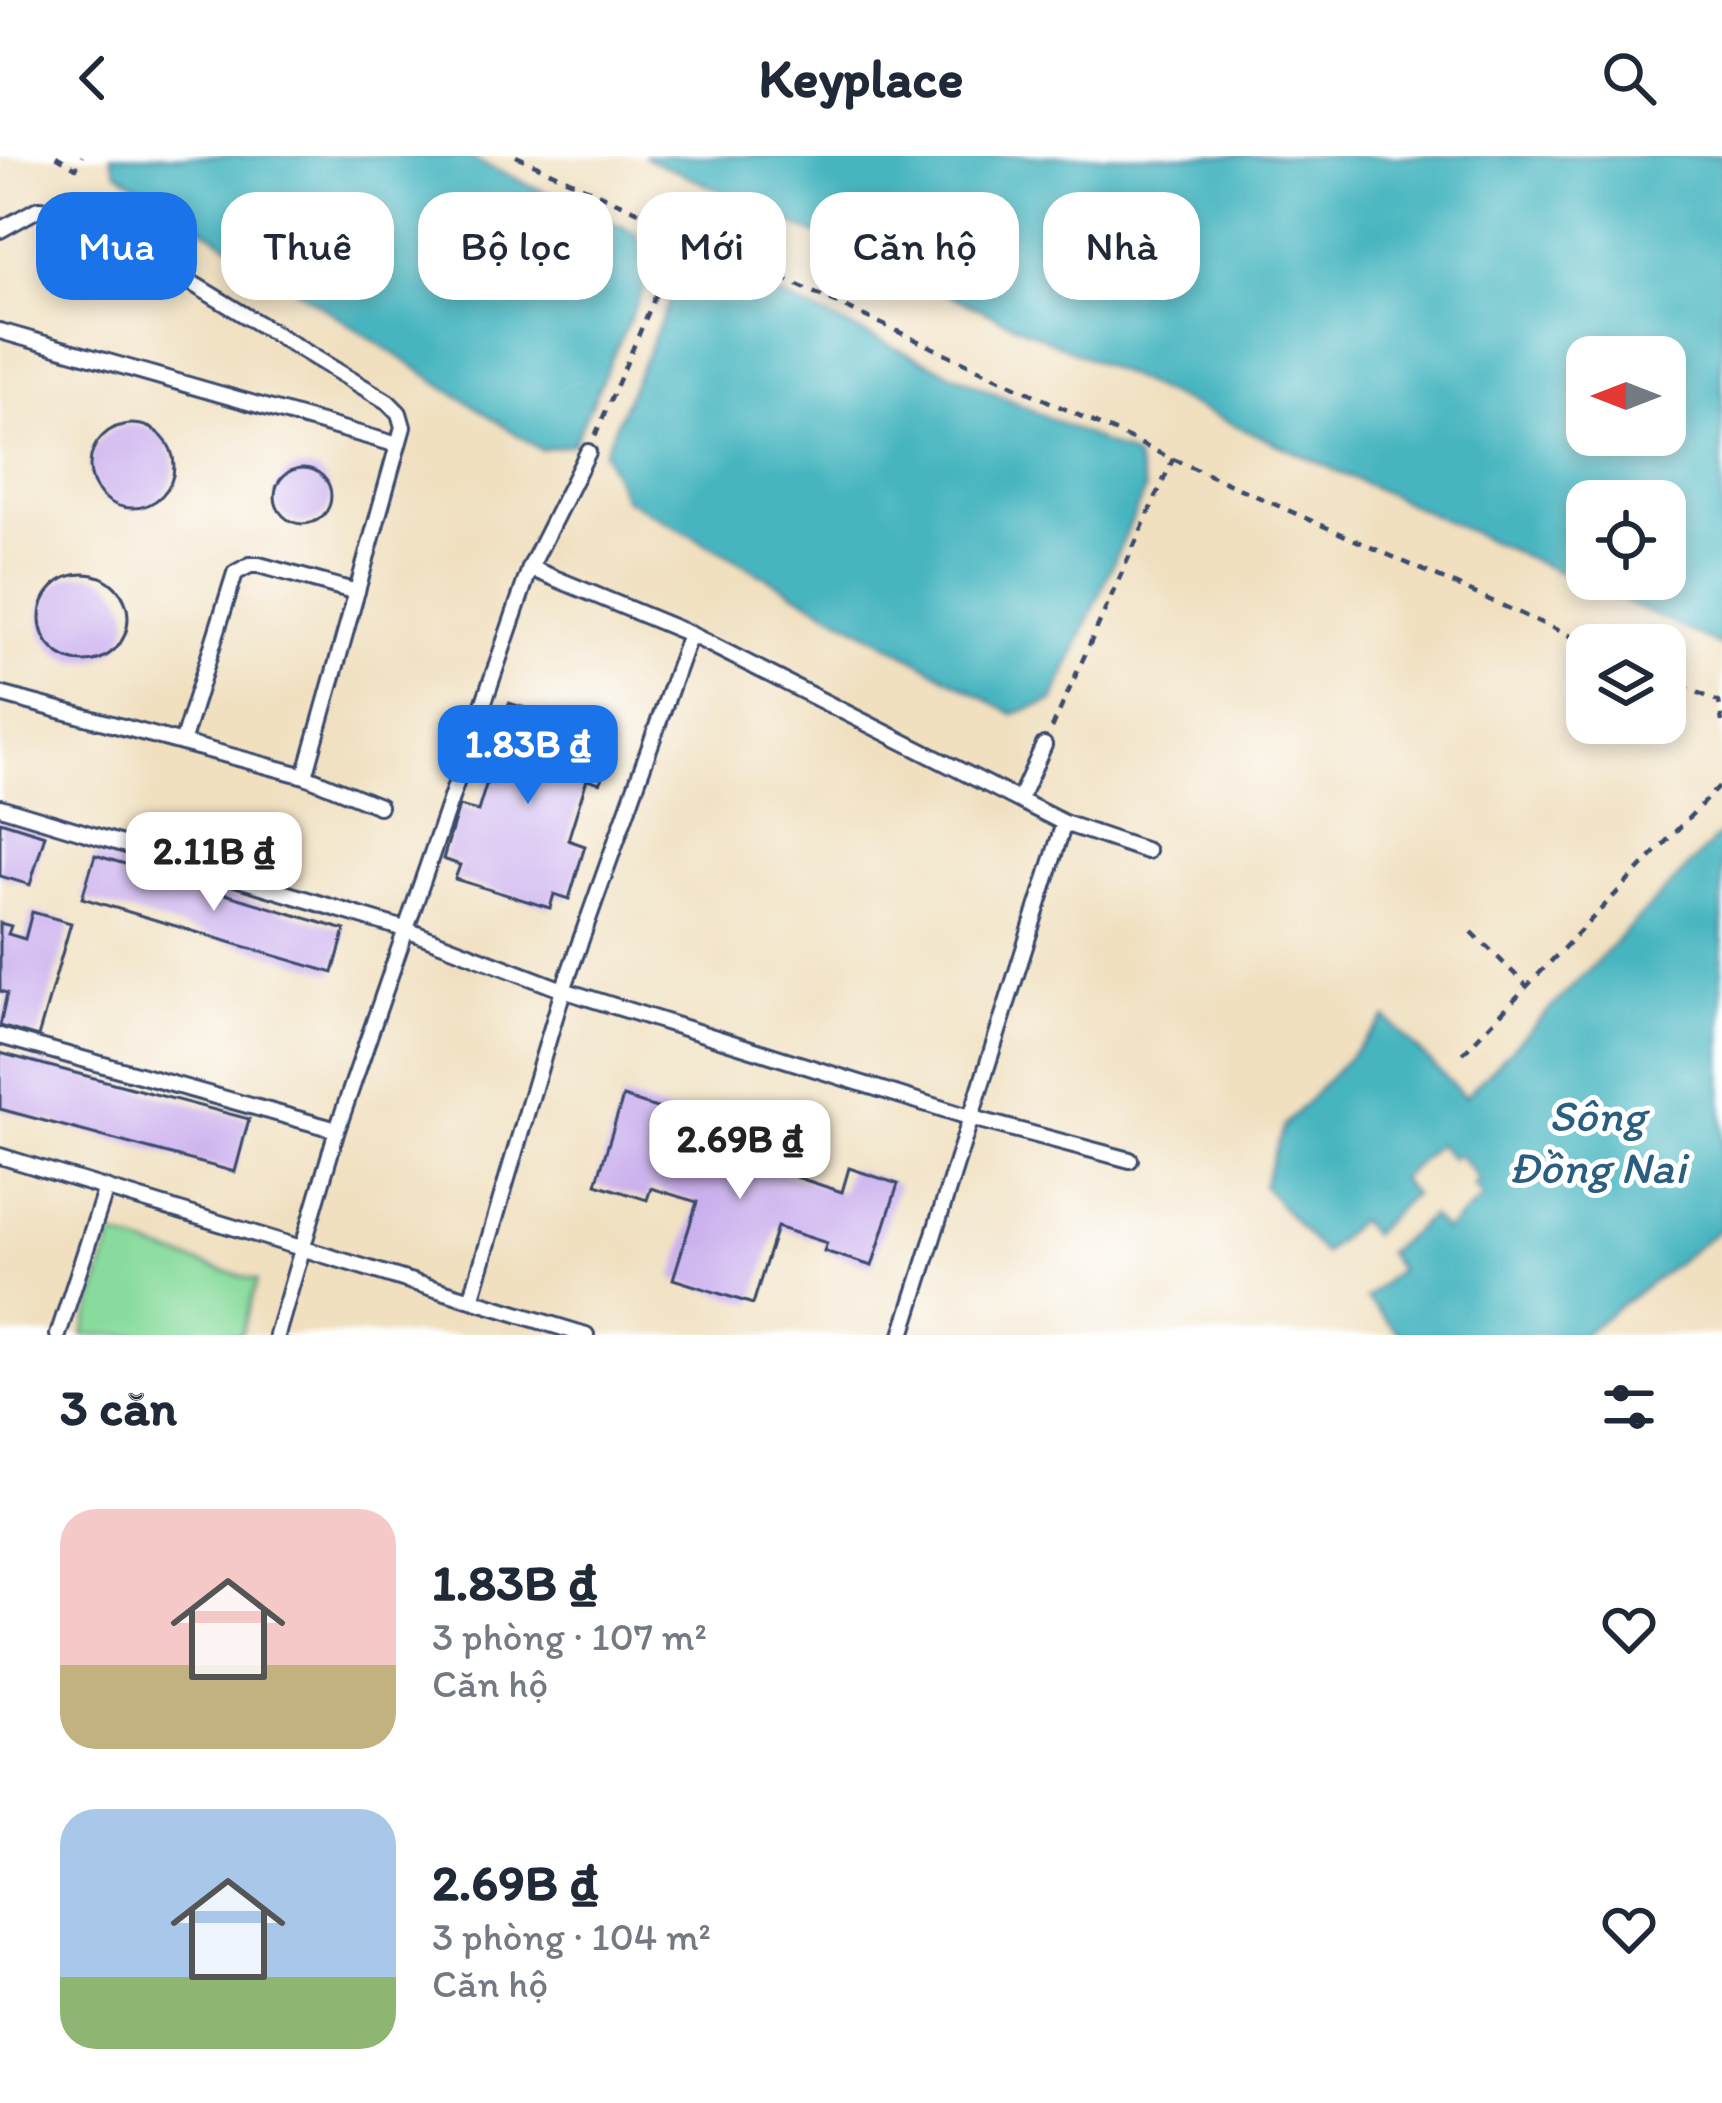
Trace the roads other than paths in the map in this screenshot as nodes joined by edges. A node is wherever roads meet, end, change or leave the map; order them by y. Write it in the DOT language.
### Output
graph roads {
  1 [pos="0,230"];
  2 [pos="0,331"];
  3 [pos="398,445"];
  4 [pos="588,452"];
  5 [pos="530,568"];
  6 [pos="356,592"];
  7 [pos="690,634"];
  8 [pos="0,694"];
  9 [pos="182,743"];
  10 [pos="1044,745"];
  11 [pos="305,776"];
  12 [pos="1019,800"];
  13 [pos="379,806"];
  14 [pos="0,807"];
  15 [pos="1064,823"];
  16 [pos="1147,851"];
  17 [pos="404,929"];
  18 [pos="563,990"];
  19 [pos="0,1036"];
  20 [pos="972,1118"];
  21 [pos="337,1130"];
  22 [pos="0,1156"];
  23 [pos="1130,1160"];
  24 [pos="106,1188"];
  25 [pos="304,1246"];
  26 [pos="471,1300"];
  27 [pos="58,1335"];
  28 [pos="278,1335"];
  29 [pos="586,1335"];
  30 [pos="902,1335"];
  1 -- 3 [label="lane"];
  2 -- 3 [label="lane"];
  3 -- 6 [label="lane"];
  4 -- 5 [label="lane"];
  5 -- 7 [label="lane"];
  5 -- 17 [label="lane"];
  6 -- 9 [label="lane"];
  6 -- 11 [label="lane"];
  7 -- 12 [label="lane"];
  7 -- 18 [label="lane"];
  8 -- 9 [label="lane"];
  9 -- 11 [label="lane"];
  10 -- 12 [label="lane"];
  11 -- 13 [label="lane"];
  12 -- 15 [label="lane"];
  14 -- 17 [label="lane"];
  15 -- 16 [label="lane"];
  15 -- 20 [label="lane"];
  17 -- 18 [label="lane"];
  17 -- 21 [label="lane"];
  18 -- 20 [label="lane"];
  18 -- 26 [label="lane"];
  19 -- 21 [label="lane"];
  20 -- 23 [label="lane"];
  20 -- 30 [label="lane"];
  21 -- 25 [label="lane"];
  22 -- 24 [label="lane"];
  24 -- 25 [label="lane"];
  24 -- 27 [label="lane"];
  25 -- 26 [label="lane"];
  25 -- 28 [label="lane"];
  26 -- 29 [label="lane"];
}
